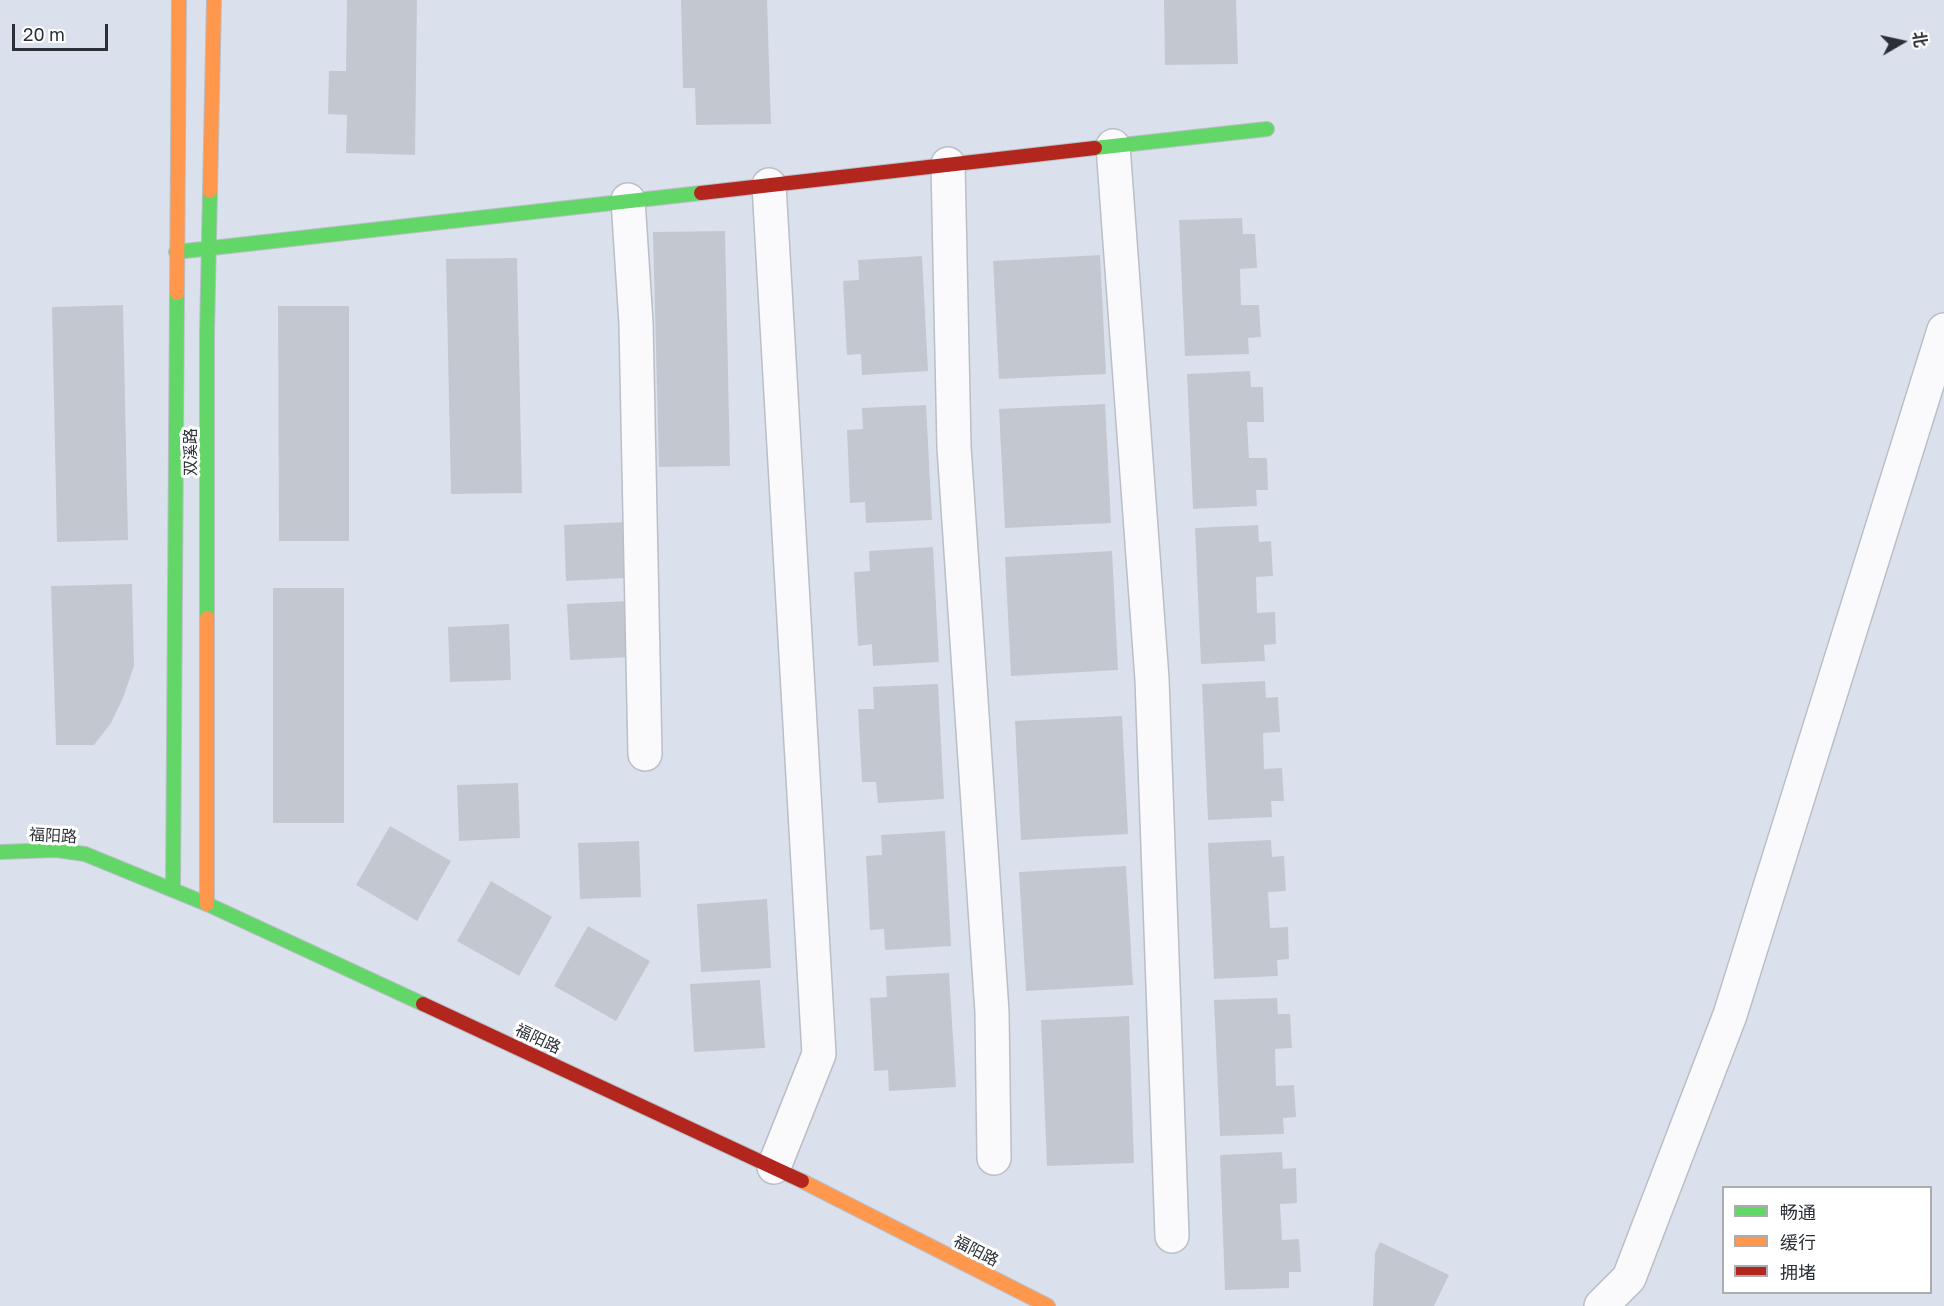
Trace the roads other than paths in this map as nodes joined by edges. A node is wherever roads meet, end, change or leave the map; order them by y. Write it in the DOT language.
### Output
graph roads {
  1 [pos="180,0"];
  2 [pos="214,0"];
  3 [pos="1267,129"];
  4 [pos="1113,146"];
  5 [pos="948,164"];
  6 [pos="769,185"];
  7 [pos="628,200"];
  8 [pos="209,248"];
  9 [pos="176,252"];
  10 [pos="1944,330"];
  11 [pos="645,754"];
  12 [pos="0,852"];
  13 [pos="173,889"];
  14 [pos="207,904"];
  15 [pos="994,1158"];
  16 [pos="774,1167"];
  17 [pos="1172,1236"];
  18 [pos="1048,1306"];
  19 [pos="1601,1306"];
  1 -- 9 [label="street, 双溪路"];
  2 -- 8 [label="street, 双溪路"];
  3 -- 4 [label="street"];
  4 -- 5 [label="street"];
  4 -- 17 [label="street"];
  5 -- 6 [label="street"];
  5 -- 15 [label="street"];
  6 -- 7 [label="street"];
  6 -- 16 [label="street"];
  7 -- 8 [label="street"];
  7 -- 11 [label="street"];
  8 -- 9 [label="street"];
  8 -- 14 [label="street, 双溪路"];
  9 -- 13 [label="street, 双溪路"];
  10 -- 19 [label="street"];
  12 -- 13 [label="street, 福阳路"];
  13 -- 14 [label="street, 福阳路"];
  14 -- 16 [label="street, 福阳路"];
  16 -- 18 [label="street, 福阳路"];
}
